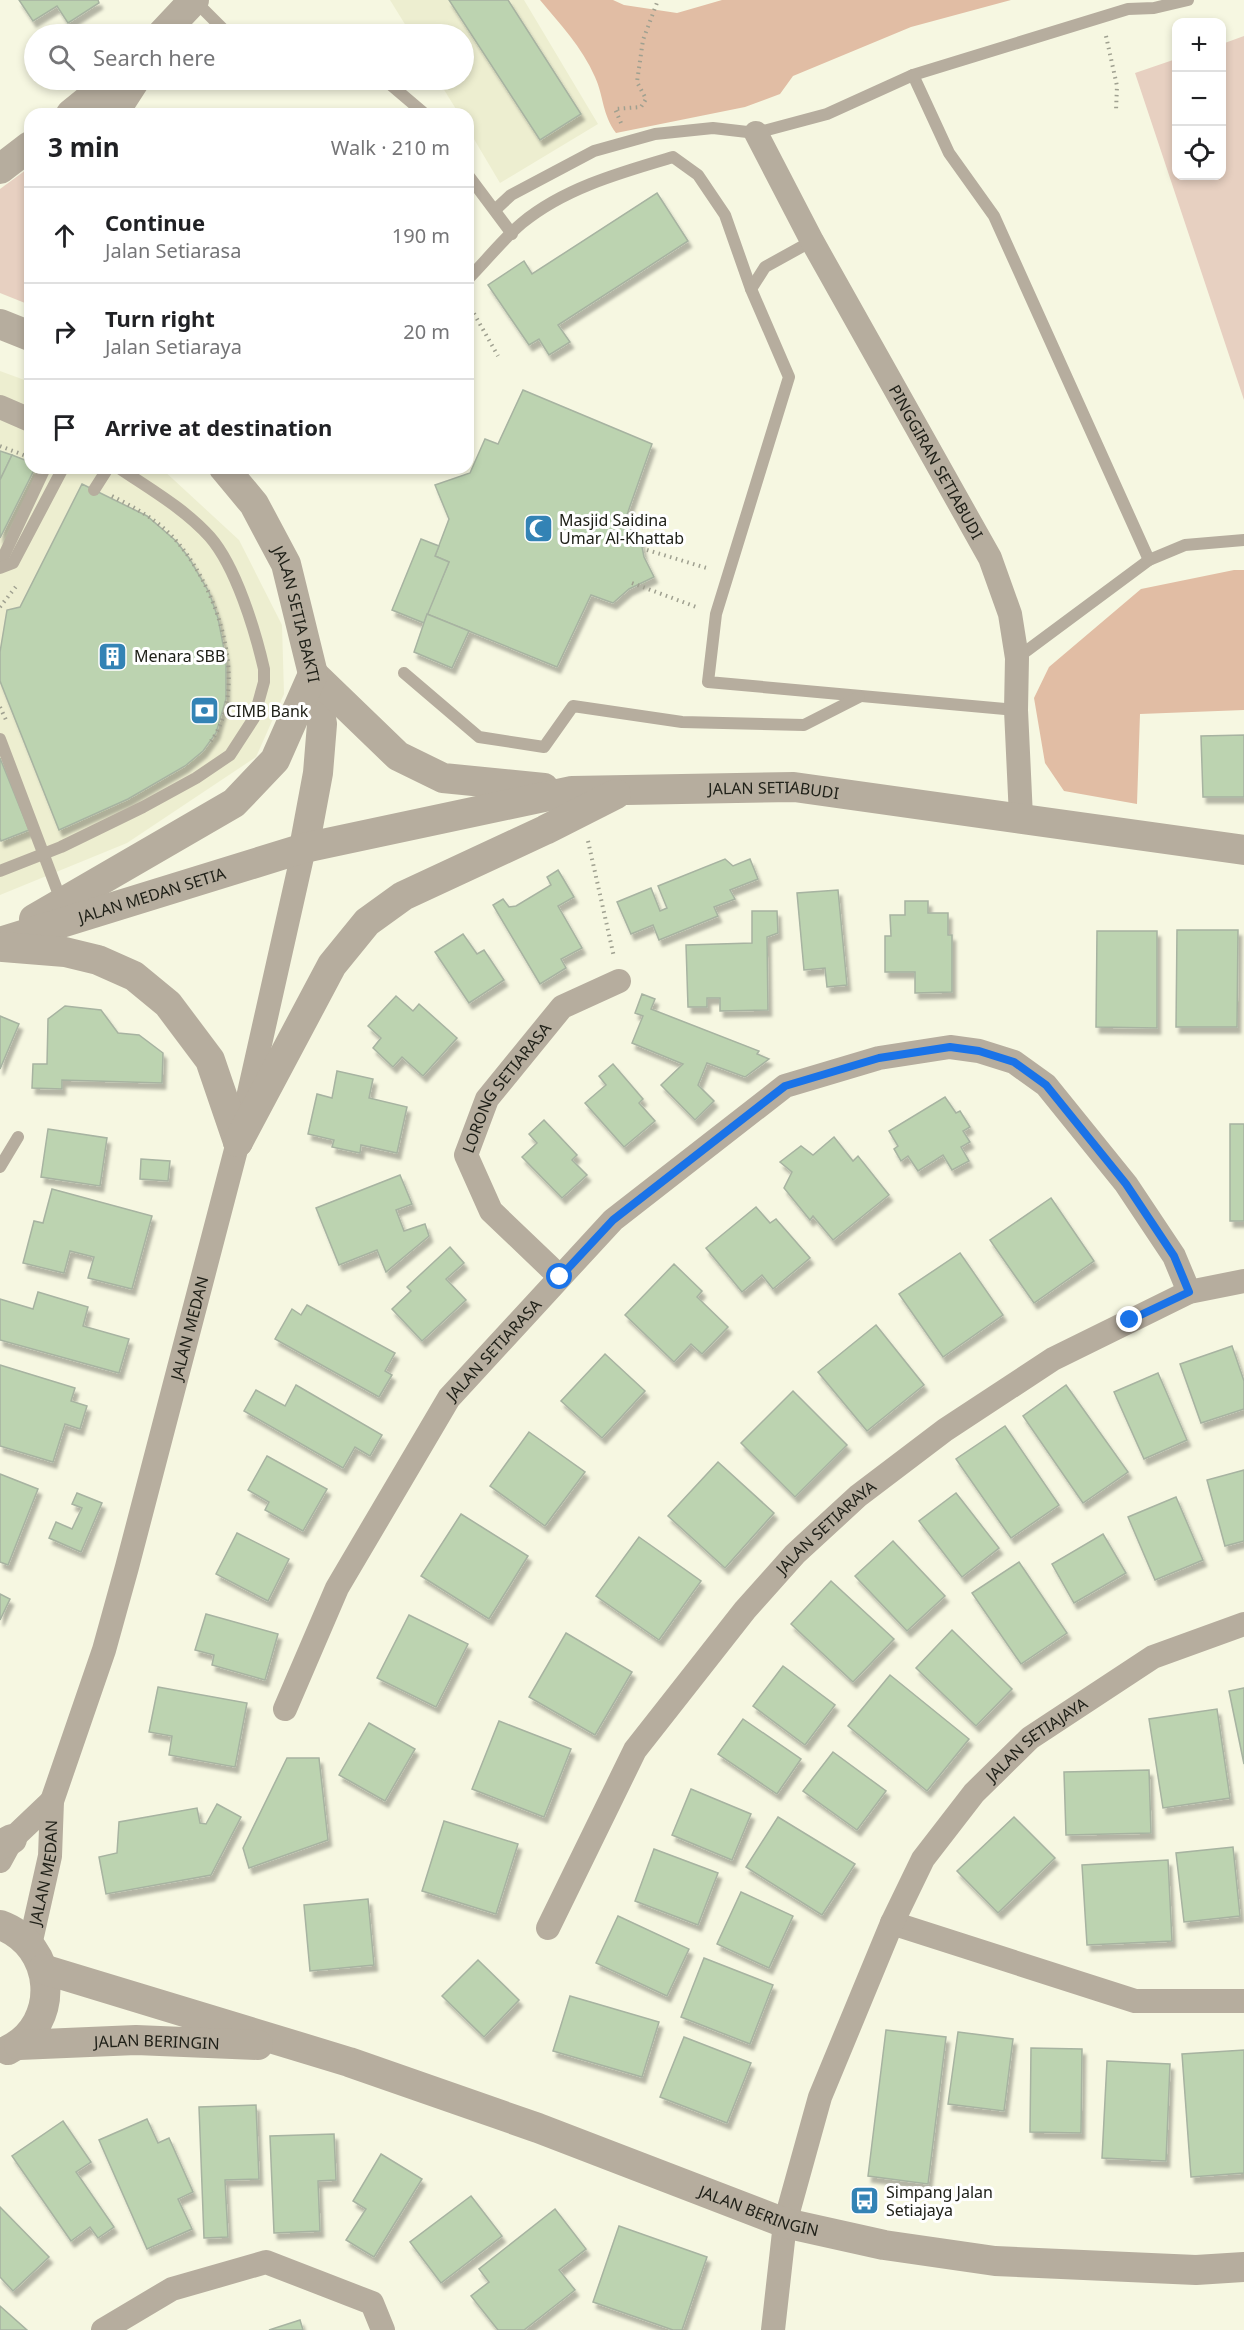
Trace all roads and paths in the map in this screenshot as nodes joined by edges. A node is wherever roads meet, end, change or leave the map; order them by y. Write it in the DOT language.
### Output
graph roads {
  1 [pos="194,0"];
  2 [pos="658,0"];
  3 [pos="1188,0"];
  4 [pos="1131,4"];
  5 [pos="171,24"];
  6 [pos="218,24"];
  7 [pos="1108,39"];
  8 [pos="913,75"];
  9 [pos="101,90"];
  10 [pos="129,90"];
  11 [pos="396,90"];
  12 [pos="641,107"];
  13 [pos="78,108"];
  14 [pos="117,108"];
  15 [pos="418,108"];
  16 [pos="1116,111"];
  17 [pos="756,134"];
  18 [pos="24,151"];
  19 [pos="0,169"];
  20 [pos="474,182"];
  21 [pos="496,209"];
  22 [pos="512,234"];
  23 [pos="812,241"];
  24 [pos="474,273"];
  25 [pos="751,289"];
  26 [pos="474,314"];
  27 [pos="0,324"];
  28 [pos="24,334"];
  29 [pos="498,356"];
  30 [pos="0,407"];
  31 [pos="24,417"];
  32 [pos="0,446"];
  33 [pos="24,455"];
  34 [pos="42,474"];
  35 [pos="60,474"];
  36 [pos="104,474"];
  37 [pos="128,474"];
  38 [pos="229,474"];
  39 [pos="94,489"];
  40 [pos="112,496"];
  41 [pos="1244,540"];
  42 [pos="647,550"];
  43 [pos="1149,560"];
  44 [pos="0,566"];
  45 [pos="728,575"];
  46 [pos="21,580"];
  47 [pos="632,583"];
  48 [pos="0,607"];
  49 [pos="717,614"];
  50 [pos="1017,658"];
  51 [pos="404,673"];
  52 [pos="312,674"];
  53 [pos="859,696"];
  54 [pos="1016,710"];
  55 [pos="0,739"];
  56 [pos="210,743"];
  57 [pos="577,801"];
  58 [pos="1021,817"];
  59 [pos="304,848"];
  60 [pos="1244,850"];
  61 [pos="44,854"];
  62 [pos="0,871"];
  63 [pos="62,903"];
  64 [pos="0,940"];
  65 [pos="0,947"];
  66 [pos="619,981"];
  67 [pos="18,1137"];
  68 [pos="237,1142"];
  69 [pos="0,1167"];
  70 [pos="560,1277"];
  71 [pos="1244,1281"];
  72 [pos="1189,1292"];
  73 [pos="1244,1624"];
  74 [pos="285,1709"];
  75 [pos="52,1802"];
  76 [pos="4,1848"];
  77 [pos="892,1923"];
  78 [pos="0,1925"];
  79 [pos="548,1929"];
  80 [pos="37,1957"];
  81 [pos="1244,2001"];
  82 [pos="296,2046"];
  83 [pos="9,2049"];
  84 [pos="785,2223"];
  85 [pos="1244,2267"];
  86 [pos="103,2330"];
  87 [pos="383,2330"];
  88 [pos="773,2330"];
  1 -- 5 [label="street"];
  1 -- 6 [label="lane"];
  2 -- 12 [label="path"];
  3 -- 4 [label="lane"];
  4 -- 8 [label="lane"];
  7 -- 16 [label="path"];
  8 -- 17 [label="lane"];
  8 -- 43 [label="lane"];
  9 -- 13 [label="street"];
  10 -- 14 [label="street"];
  11 -- 15 [label="lane"];
  17 -- 21 [label="lane"];
  17 -- 23 [label="street, PINGGIRAN SETIABUDI"];
  18 -- 19 [label="street"];
  20 -- 21 [label="lane"];
  21 -- 22 [label="lane"];
  22 -- 24 [label="lane"];
  22 -- 25 [label="lane"];
  23 -- 25 [label="lane"];
  23 -- 50 [label="street, PINGGIRAN SETIABUDI"];
  25 -- 45 [label="lane"];
  26 -- 29 [label="path"];
  27 -- 28 [label="street"];
  30 -- 31 [label="street"];
  32 -- 33 [label="path"];
  34 -- 44 [label="lane"];
  35 -- 44 [label="lane"];
  36 -- 39 [label="lane"];
  37 -- 61 [label="lane"];
  38 -- 52 [label="street, JALAN SETIA BAKTI"];
  40 -- 56 [label="path"];
  41 -- 43 [label="lane"];
  42 -- 45 [label="path"];
  43 -- 50 [label="lane"];
  45 -- 49 [label="lane"];
  46 -- 48 [label="path"];
  47 -- 49 [label="path"];
  49 -- 53 [label="lane"];
  50 -- 54 [label="street, PINGGIRAN SETIABUDI"];
  51 -- 53 [label="lane"];
  52 -- 57 [label="street"];
  52 -- 59 [label="street, JALAN SETIA BAKTI"];
  52 -- 63 [label="street"];
  53 -- 54 [label="lane"];
  54 -- 58 [label="street, PINGGIRAN SETIABUDI"];
  55 -- 61 [label="lane"];
  57 -- 58 [label="street, JALAN SETIABUDI"];
  57 -- 59 [label="street, JALAN SETIABUDI"];
  57 -- 66 [label="path"];
  57 -- 68 [label="street"];
  58 -- 60 [label="street, JALAN SETIABUDI"];
  59 -- 64 [label="street, JALAN MEDAN SETIA"];
  59 -- 68 [label="street, JALAN MEDAN"];
  61 -- 62 [label="lane"];
  61 -- 63 [label="lane"];
  63 -- 64 [label="street"];
  65 -- 68 [label="street"];
  66 -- 70 [label="street, LORONG SETIARASA"];
  67 -- 69 [label="lane"];
  68 -- 75 [label="street, JALAN MEDAN"];
  70 -- 72 [label="street, JALAN SETIARASA"];
  70 -- 74 [label="street, JALAN SETIARASA"];
  71 -- 72 [label="street, JALAN SETIARAYA"];
  72 -- 79 [label="street, JALAN SETIARAYA"];
  73 -- 77 [label="street, JALAN SETIAJAYA"];
  75 -- 76 [label="street, JALAN MEDAN"];
  75 -- 80 [label="street, JALAN MEDAN"];
  77 -- 81 [label="street"];
  77 -- 84 [label="street, JALAN SETIAJAYA"];
  78 -- 80 [label="street, JALAN BERINGIN"];
  80 -- 82 [label="street, JALAN BERINGIN"];
  80 -- 83 [label="street"];
  82 -- 83 [label="street, JALAN BERINGIN"];
  82 -- 84 [label="street, JALAN BERINGIN"];
  84 -- 85 [label="street, JALAN BERINGIN"];
  84 -- 88 [label="street, JALAN SETIAJAYA"];
  86 -- 87 [label="street"];
}
